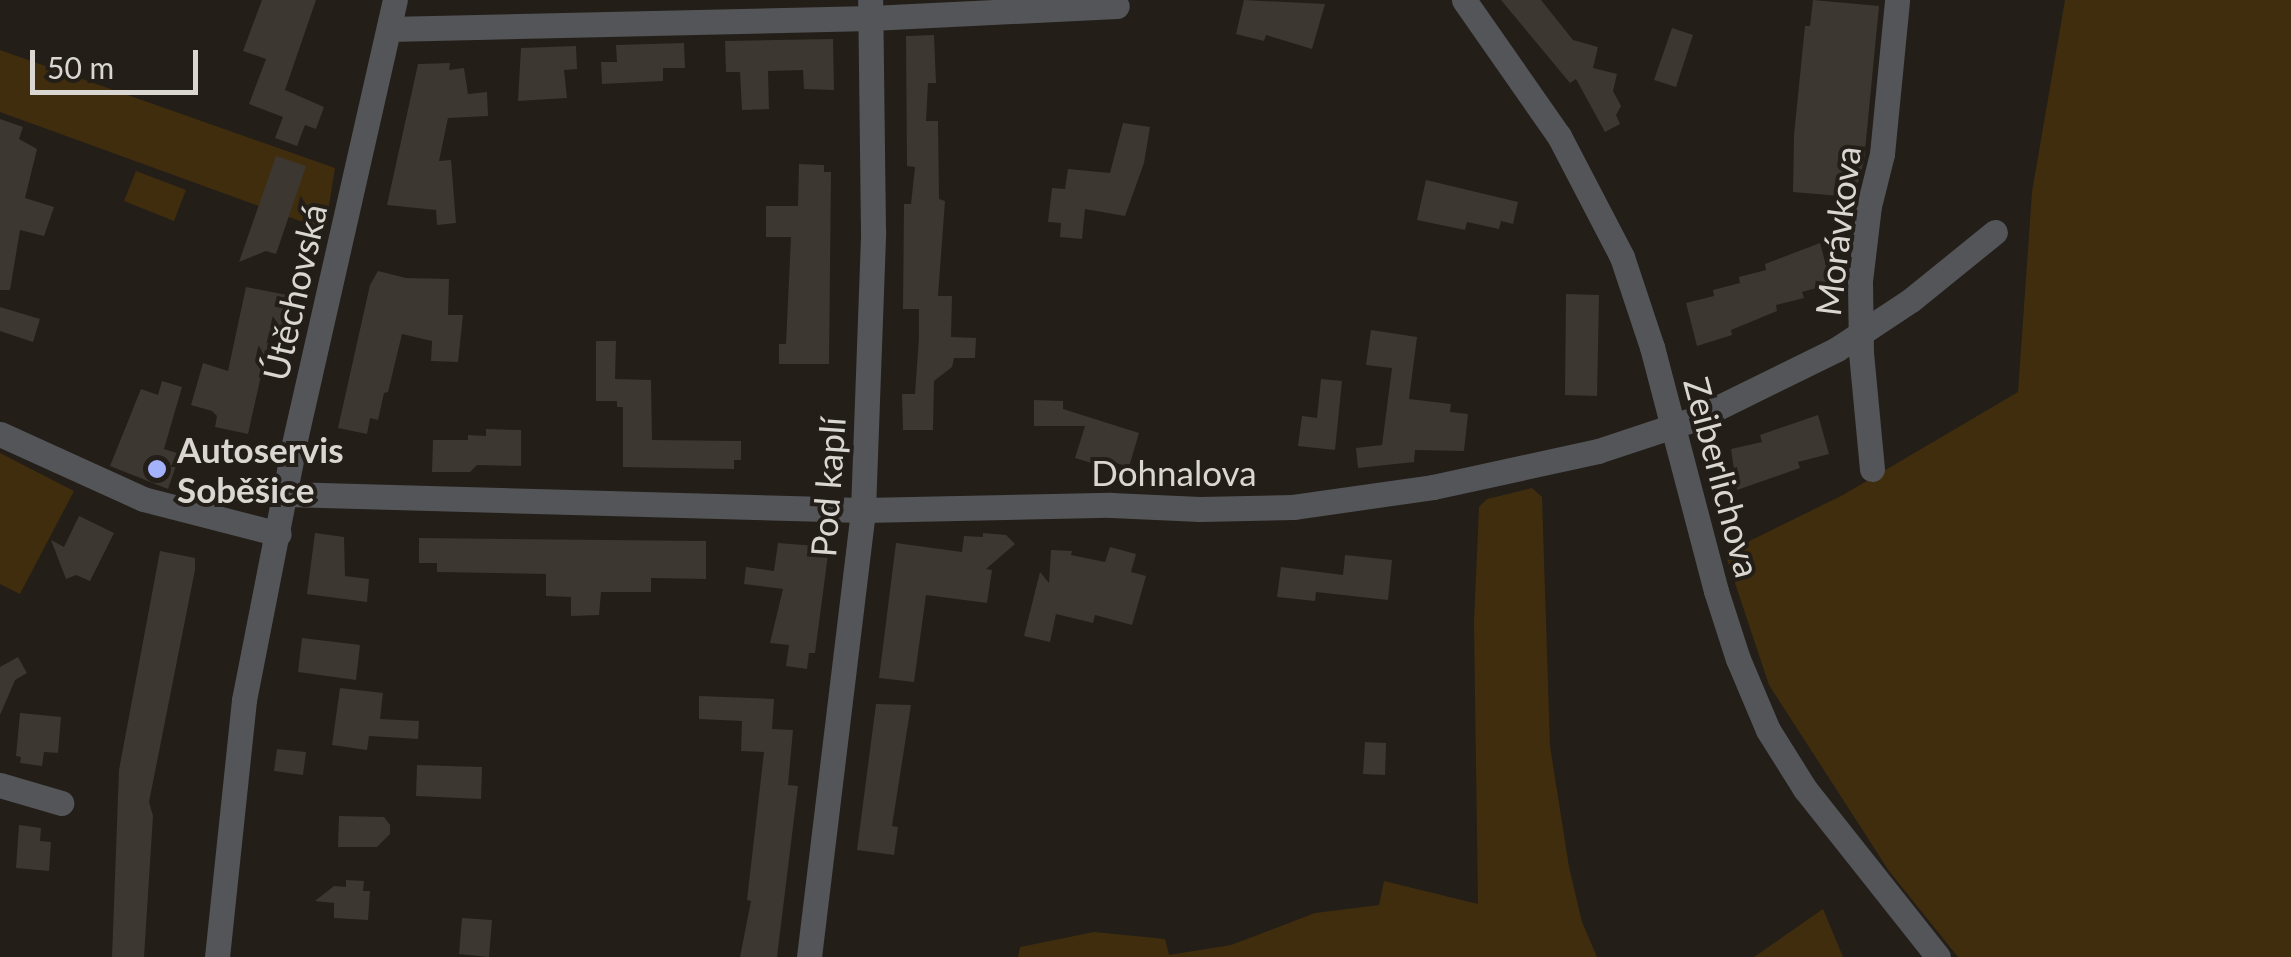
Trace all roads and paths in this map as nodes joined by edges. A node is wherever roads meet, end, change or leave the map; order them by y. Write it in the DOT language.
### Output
graph roads {
  1 [pos="396,0"];
  2 [pos="1464,0"];
  3 [pos="1897,0"];
  4 [pos="1117,6"];
  5 [pos="870,9"];
  6 [pos="389,29"];
  7 [pos="1995,232"];
  8 [pos="1860,334"];
  9 [pos="1673,428"];
  10 [pos="0,434"];
  11 [pos="1872,470"];
  12 [pos="286,494"];
  13 [pos="863,510"];
  14 [pos="279,534"];
  15 [pos="0,785"];
  16 [pos="62,803"];
  17 [pos="217,957"];
  18 [pos="809,957"];
  19 [pos="1938,957"];
  1 -- 6 [label="street, Útěchovská"];
  2 -- 9 [label="street, Zeiberlichova"];
  3 -- 8 [label="street, Morávkova"];
  4 -- 5 [label="street"];
  5 -- 6 [label="street"];
  5 -- 13 [label="street, Pod kaplí"];
  6 -- 12 [label="street, Útěchovská"];
  7 -- 8 [label="street, Dohnalova"];
  8 -- 9 [label="street, Dohnalova"];
  8 -- 11 [label="street, Morávkova"];
  9 -- 13 [label="street, Dohnalova"];
  9 -- 19 [label="street, Zeiberlichova"];
  10 -- 14 [label="street"];
  12 -- 13 [label="street, Dohnalova"];
  12 -- 14 [label="street, Útěchovská"];
  13 -- 18 [label="street, Pod kaplí"];
  14 -- 17 [label="street, Útěchovská"];
  15 -- 16 [label="street"];
}
